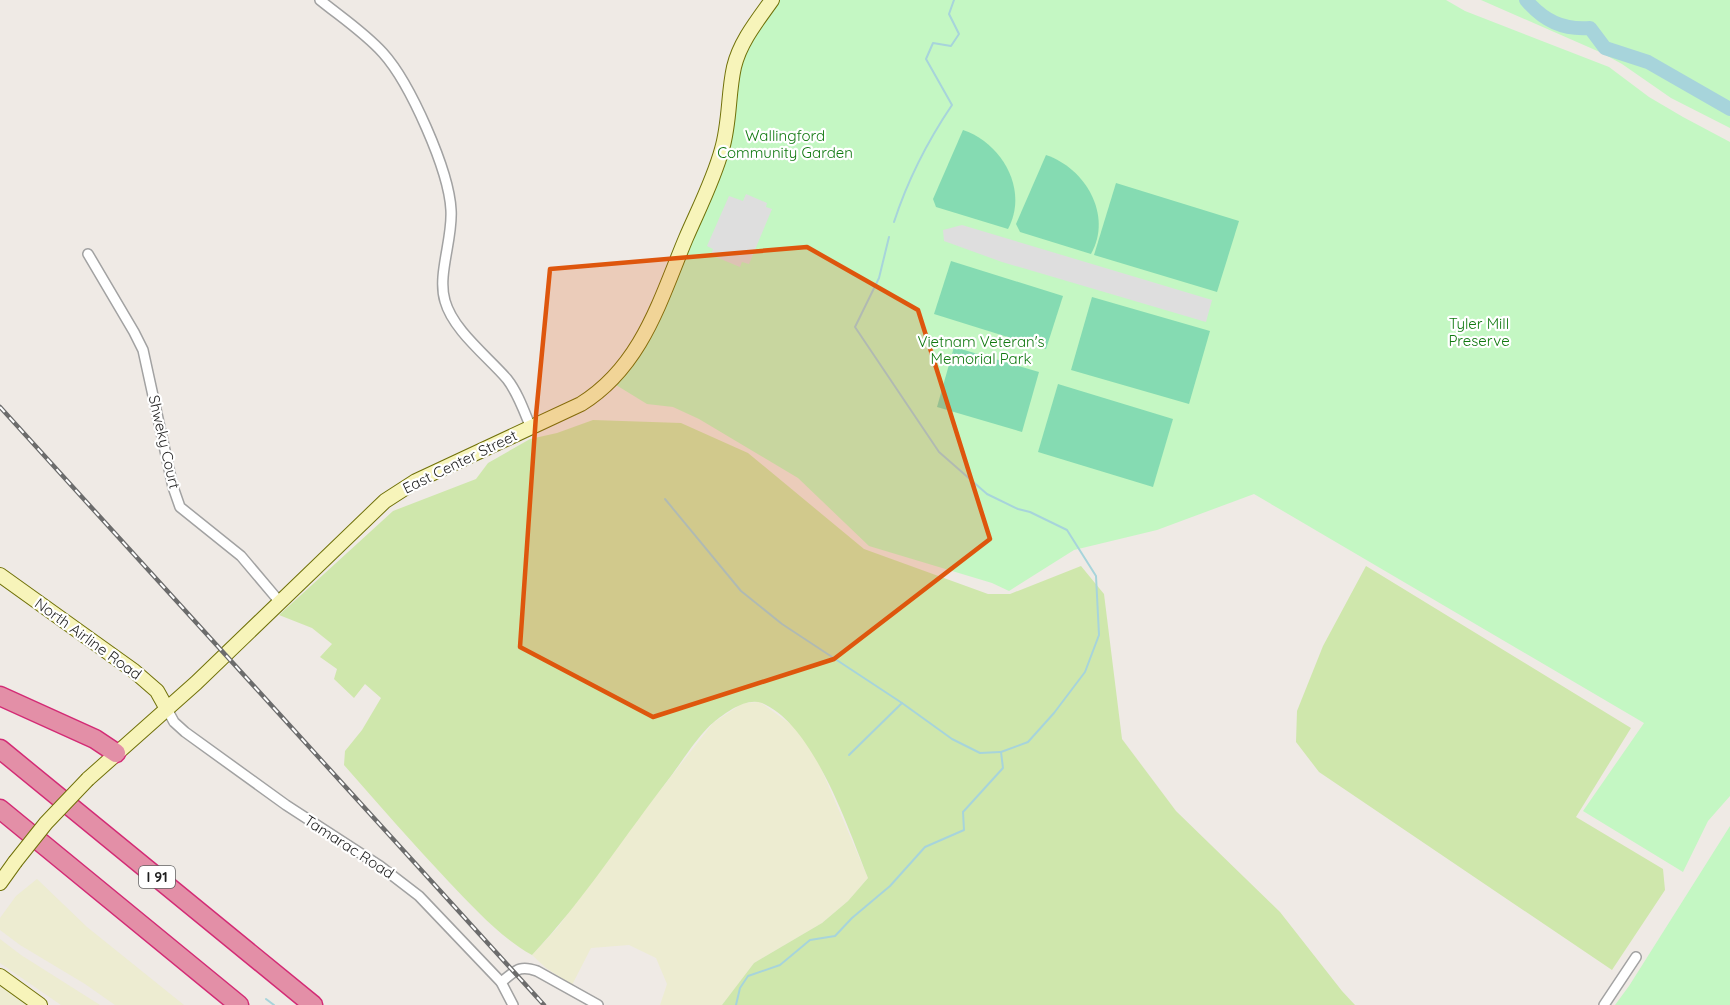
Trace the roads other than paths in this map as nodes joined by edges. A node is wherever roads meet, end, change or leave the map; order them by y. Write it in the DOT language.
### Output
graph roads {
  1 [pos="320,0"];
  2 [pos="772,0"];
  3 [pos="88,254"];
  4 [pos="531,428"];
  5 [pos="0,575"];
  6 [pos="279,601"];
  7 [pos="0,696"];
  8 [pos="167,709"];
  9 [pos="0,749"];
  10 [pos="116,753"];
  11 [pos="0,809"];
  12 [pos="0,883"];
  13 [pos="1636,957"];
  14 [pos="0,976"];
  15 [pos="501,982"];
  16 [pos="40,1005"];
  17 [pos="239,1005"];
  18 [pos="313,1005"];
  19 [pos="513,1005"];
  20 [pos="598,1005"];
  21 [pos="1604,1005"];
  1 -- 4 [label="street"];
  2 -- 4 [label="street, East Center Street"];
  3 -- 6 [label="street, Shweky Court"];
  4 -- 6 [label="street, East Center Street"];
  5 -- 8 [label="street, North Airline Road"];
  6 -- 8 [label="street, East Center Street"];
  7 -- 10 [label="highway"];
  8 -- 10 [label="street, East Center Street"];
  8 -- 15 [label="street, Tamarac Road"];
  9 -- 18 [label="highway, I 91"];
  10 -- 12 [label="street, East Center Street, bridge"];
  11 -- 17 [label="highway"];
  13 -- 21 [label="street"];
  14 -- 16 [label="street"];
  15 -- 19 [label="street, Tamarac Road"];
  15 -- 20 [label="street"];
}
